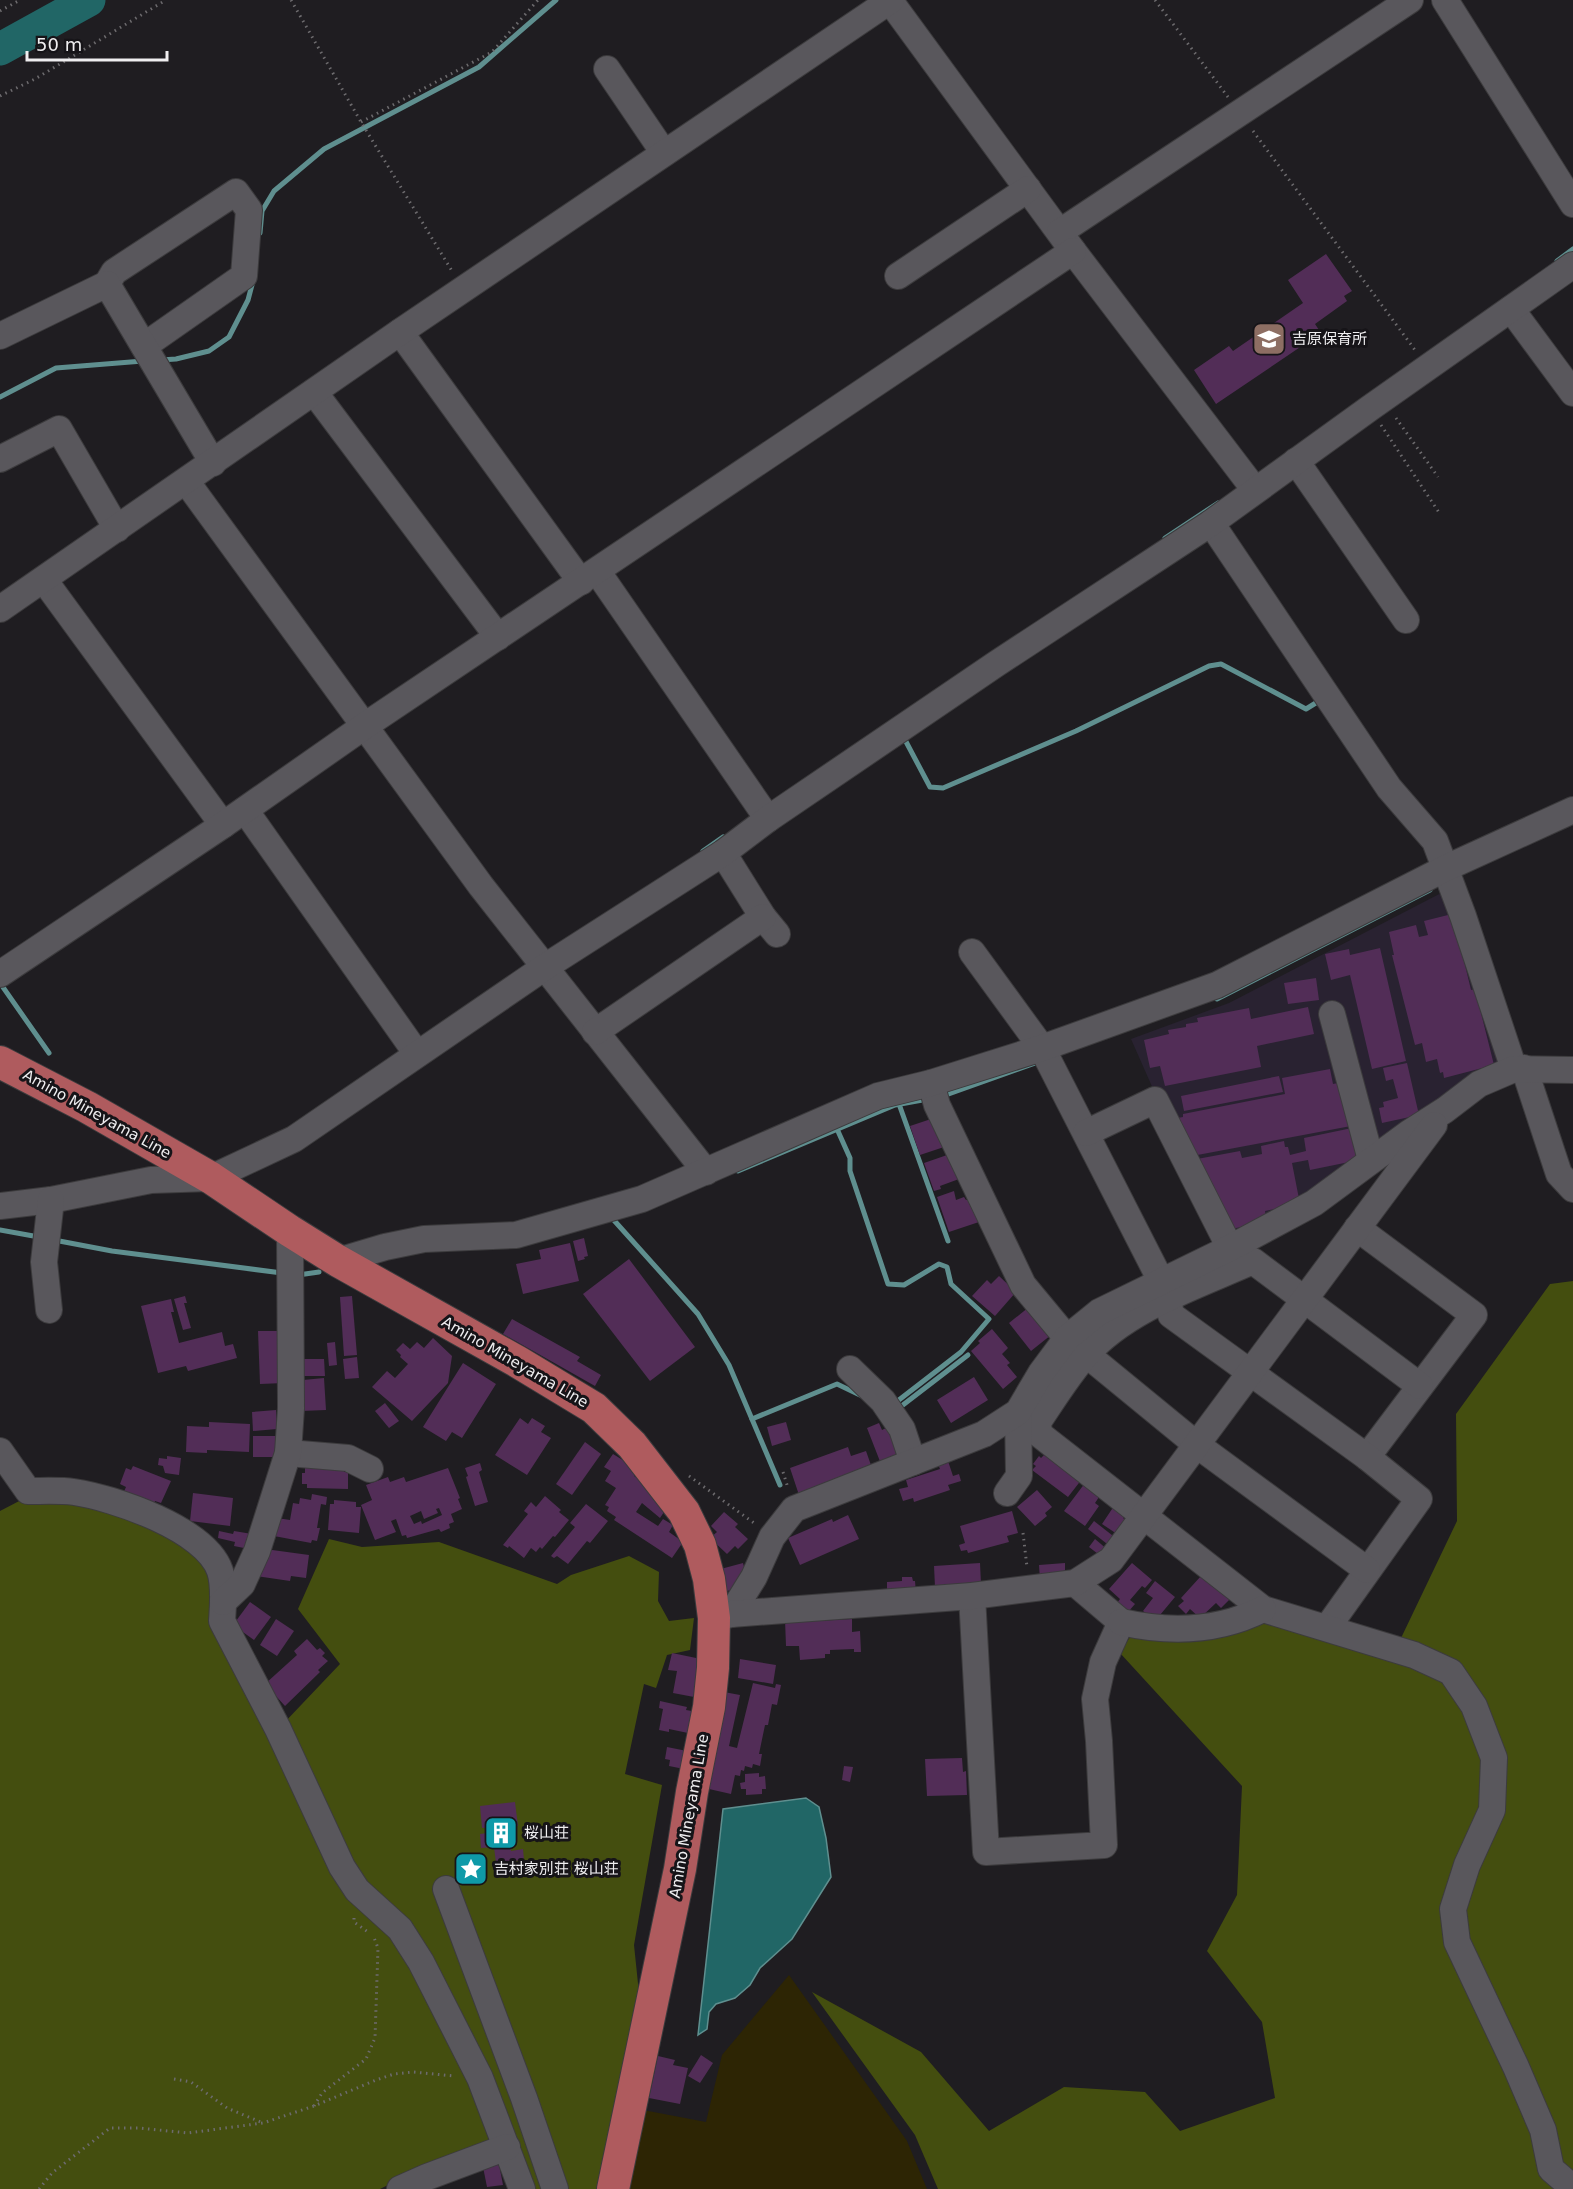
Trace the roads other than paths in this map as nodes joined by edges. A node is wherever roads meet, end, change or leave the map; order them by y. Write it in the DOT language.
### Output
graph roads {
  1 [pos="890,0"];
  2 [pos="1410,0"];
  3 [pos="1445,0"];
  4 [pos="863,8"];
  5 [pos="607,69"];
  6 [pos="664,153"];
  7 [pos="1028,189"];
  8 [pos="1573,204"];
  9 [pos="1066,241"];
  10 [pos="1573,265"];
  11 [pos="898,276"];
  12 [pos="107,284"];
  13 [pos="1511,309"];
  14 [pos="400,332"];
  15 [pos="0,336"];
  16 [pos="144,346"];
  17 [pos="314,392"];
  18 [pos="1573,393"];
  19 [pos="0,459"];
  20 [pos="1296,461"];
  21 [pos="213,462"];
  22 [pos="186,481"];
  23 [pos="1255,490"];
  24 [pos="1211,523"];
  25 [pos="117,529"];
  26 [pos="589,577"];
  27 [pos="44,580"];
  28 [pos="0,609"];
  29 [pos="1406,620"];
  30 [pos="498,637"];
  31 [pos="366,725"];
  32 [pos="245,810"];
  33 [pos="1573,810"];
  34 [pos="768,819"];
  35 [pos="223,825"];
  36 [pos="723,853"];
  37 [pos="1446,868"];
  38 [pos="972,952"];
  39 [pos="545,967"];
  40 [pos="0,974"];
  41 [pos="1332,1014"];
  42 [pos="595,1032"];
  43 [pos="1042,1048"];
  44 [pos="417,1054"];
  45 [pos="0,1062"];
  46 [pos="1519,1068"];
  47 [pos="1573,1070"];
  48 [pos="931,1083"];
  49 [pos="1445,1110"];
  50 [pos="1086,1133"];
  51 [pos="1371,1160"];
  52 [pos="706,1172"];
  53 [pos="211,1178"];
  54 [pos="1573,1189"];
  55 [pos="51,1200"];
  56 [pos="0,1206"];
  57 [pos="1357,1228"];
  58 [pos="290,1231"];
  59 [pos="1230,1248"];
  60 [pos="338,1261"];
  61 [pos="1164,1290"];
  62 [pos="1305,1299"];
  63 [pos="49,1310"];
  64 [pos="1077,1346"];
  65 [pos="850,1369"];
  66 [pos="1250,1373"];
  67 [pos="1420,1386"];
  68 [pos="1018,1412"];
  69 [pos="1197,1445"];
  70 [pos="0,1451"];
  71 [pos="288,1453"];
  72 [pos="1366,1457"];
  73 [pos="913,1462"];
  74 [pos="370,1469"];
  75 [pos="1007,1493"];
  76 [pos="1145,1516"];
  77 [pos="1367,1570"];
  78 [pos="1076,1583"];
  79 [pos="972,1596"];
  80 [pos="223,1602"];
  81 [pos="1263,1609"];
  82 [pos="722,1616"];
  83 [pos="1121,1622"];
  84 [pos="1328,1628"];
  85 [pos="446,1889"];
  86 [pos="507,2147"];
  87 [pos="1573,2188"];
  88 [pos="400,2189"];
  89 [pos="522,2189"];
  90 [pos="555,2189"];
  91 [pos="613,2189"];
  1 -- 4 [label="street"];
  1 -- 7 [label="street"];
  2 -- 9 [label="street"];
  3 -- 8 [label="street"];
  4 -- 6 [label="street"];
  5 -- 6 [label="street"];
  6 -- 14 [label="street"];
  7 -- 9 [label="street"];
  7 -- 11 [label="street"];
  9 -- 23 [label="street"];
  9 -- 26 [label="street"];
  10 -- 13 [label="street"];
  12 -- 15 [label="street"];
  12 -- 16 [label="street"];
  12 -- 16 [label="street"];
  13 -- 18 [label="street"];
  13 -- 20 [label="street"];
  14 -- 17 [label="street"];
  14 -- 26 [label="street"];
  16 -- 21 [label="street"];
  17 -- 21 [label="street"];
  17 -- 30 [label="street"];
  19 -- 25 [label="street"];
  20 -- 23 [label="street"];
  20 -- 29 [label="street"];
  21 -- 22 [label="street"];
  22 -- 25 [label="street"];
  22 -- 31 [label="street"];
  23 -- 24 [label="street"];
  24 -- 34 [label="street"];
  24 -- 37 [label="street"];
  25 -- 27 [label="street"];
  26 -- 30 [label="street"];
  26 -- 34 [label="street"];
  27 -- 28 [label="street"];
  27 -- 35 [label="street"];
  30 -- 31 [label="street"];
  31 -- 32 [label="street"];
  31 -- 39 [label="street"];
  32 -- 35 [label="street"];
  32 -- 44 [label="street"];
  33 -- 37 [label="street"];
  34 -- 36 [label="street"];
  35 -- 40 [label="street"];
  36 -- 39 [label="street"];
  36 -- 42 [label="street"];
  37 -- 43 [label="street"];
  37 -- 46 [label="street"];
  38 -- 43 [label="street"];
  39 -- 42 [label="street"];
  39 -- 44 [label="street"];
  41 -- 51 [label="street"];
  42 -- 52 [label="street"];
  43 -- 48 [label="street"];
  43 -- 50 [label="street"];
  44 -- 53 [label="street"];
  45 -- 53 [label="main road, Amino Mineyama Line"];
  46 -- 47 [label="street"];
  46 -- 49 [label="street"];
  46 -- 54 [label="street"];
  48 -- 52 [label="street"];
  48 -- 64 [label="street"];
  49 -- 51 [label="street"];
  49 -- 57 [label="street"];
  50 -- 59 [label="street"];
  50 -- 61 [label="street"];
  51 -- 59 [label="street"];
  52 -- 60 [label="street"];
  53 -- 55 [label="street"];
  53 -- 58 [label="main road, Amino Mineyama Line"];
  55 -- 56 [label="street"];
  55 -- 63 [label="street"];
  57 -- 62 [label="street"];
  57 -- 67 [label="street"];
  58 -- 60 [label="main road, Amino Mineyama Line"];
  58 -- 71 [label="street"];
  59 -- 61 [label="street"];
  60 -- 82 [label="main road, Amino Mineyama Line"];
  61 -- 62 [label="street"];
  61 -- 64 [label="street"];
  61 -- 66 [label="street"];
  62 -- 66 [label="street"];
  62 -- 67 [label="street"];
  64 -- 68 [label="street"];
  64 -- 69 [label="street"];
  64 -- 76 [label="street"];
  65 -- 73 [label="street"];
  66 -- 69 [label="street"];
  66 -- 72 [label="street"];
  67 -- 72 [label="street"];
  68 -- 73 [label="street"];
  68 -- 75 [label="street"];
  69 -- 76 [label="street"];
  69 -- 77 [label="street"];
  70 -- 80 [label="street"];
  71 -- 74 [label="street"];
  71 -- 80 [label="street"];
  72 -- 77 [label="street"];
  73 -- 82 [label="street"];
  76 -- 78 [label="street"];
  76 -- 81 [label="street"];
  77 -- 84 [label="street"];
  78 -- 79 [label="street"];
  78 -- 83 [label="street"];
  79 -- 82 [label="street"];
  79 -- 83 [label="street"];
  80 -- 86 [label="street"];
  81 -- 83 [label="street"];
  81 -- 84 [label="street"];
  82 -- 91 [label="main road, Amino Mineyama Line"];
  84 -- 87 [label="street"];
  85 -- 90 [label="street"];
  86 -- 88 [label="street"];
  86 -- 89 [label="street"];
}
